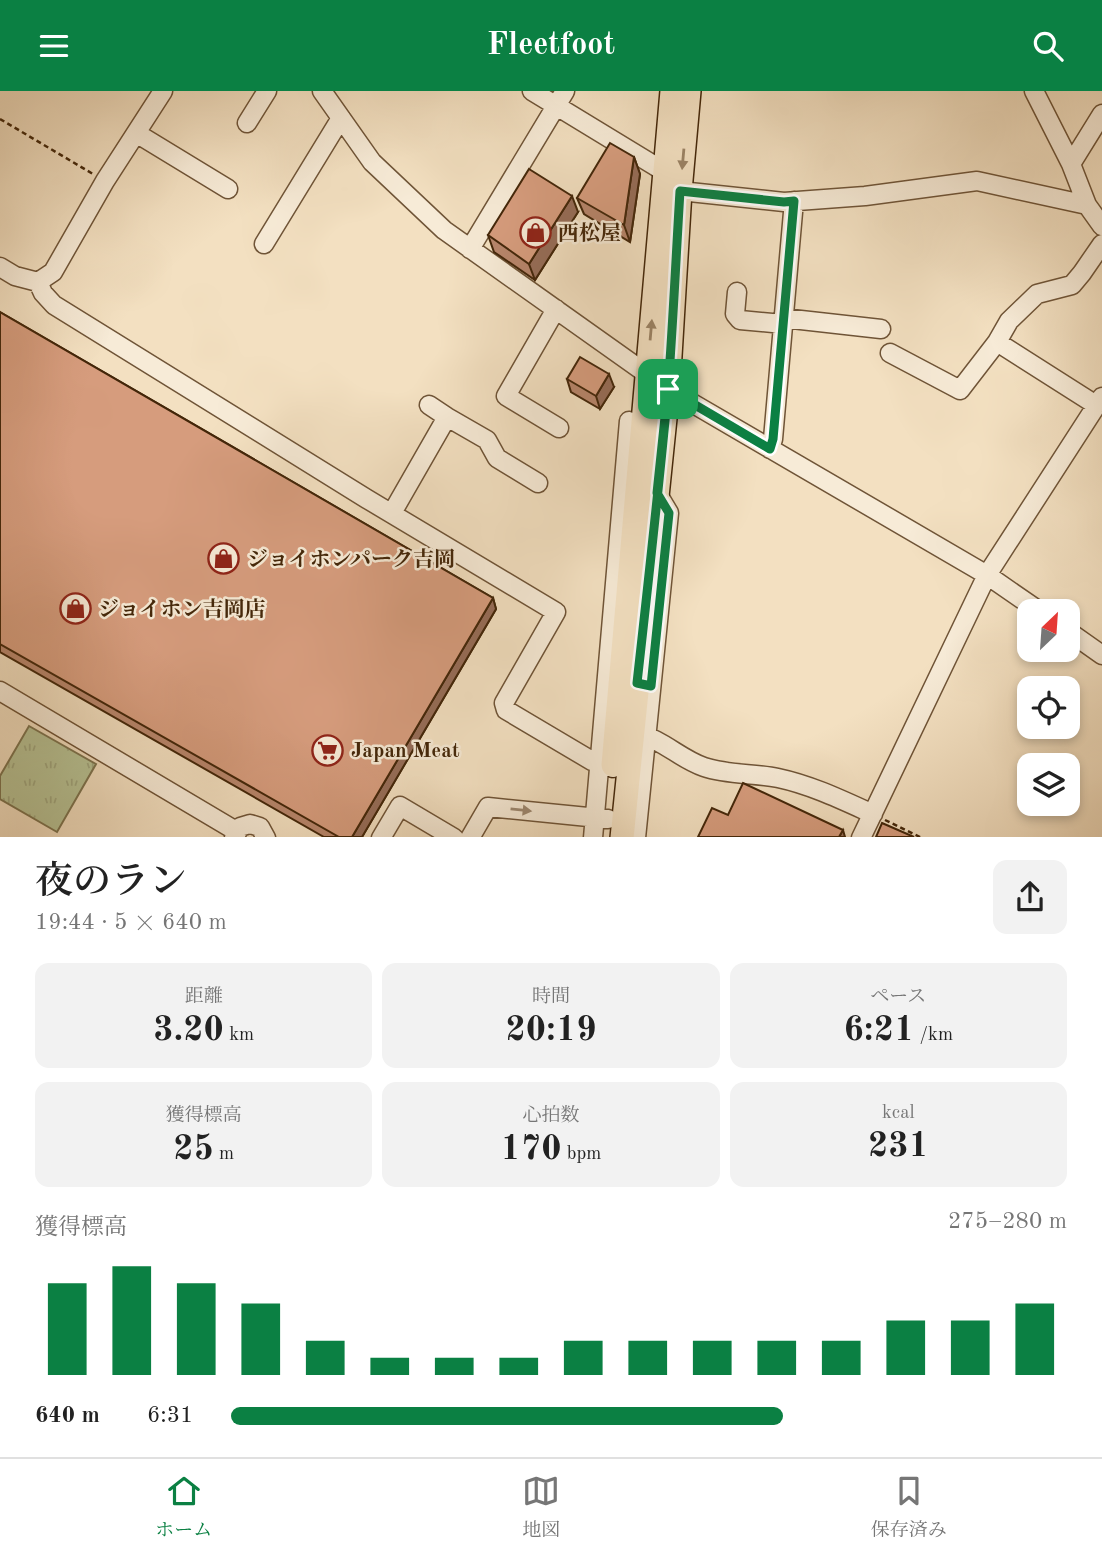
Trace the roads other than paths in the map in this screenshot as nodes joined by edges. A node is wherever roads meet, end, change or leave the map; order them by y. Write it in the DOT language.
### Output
graph roads {
  1 [pos="163,91"];
  2 [pos="267,91"];
  3 [pos="322,91"];
  4 [pos="533,91"];
  5 [pos="672,91"];
  6 [pos="689,91"];
  7 [pos="1034,91"];
  8 [pos="561,98"];
  9 [pos="1102,114"];
  10 [pos="341,118"];
  11 [pos="247,123"];
  12 [pos="136,133"];
  13 [pos="1071,164"];
  14 [pos="665,172"];
  15 [pos="228,189"];
  16 [pos="680,191"];
  17 [pos="794,201"];
  18 [pos="1087,205"];
  19 [pos="1102,226"];
  20 [pos="264,244"];
  21 [pos="1102,244"];
  22 [pos="470,249"];
  23 [pos="0,267"];
  24 [pos="38,282"];
  25 [pos="737,292"];
  26 [pos="556,309"];
  27 [pos="783,321"];
  28 [pos="881,330"];
  29 [pos="997,342"];
  30 [pos="890,353"];
  31 [pos="647,373"];
  32 [pos="668,389"];
  33 [pos="1099,401"];
  34 [pos="429,405"];
  35 [pos="447,417"];
  36 [pos="629,421"];
  37 [pos="559,428"];
  38 [pos="770,449"];
  39 [pos="538,483"];
  40 [pos="629,503"];
  41 [pos="392,513"];
  42 [pos="987,575"];
  43 [pos="1022,599"];
  44 [pos="1080,639"];
  45 [pos="1102,655"];
  46 [pos="629,682"];
  47 [pos="0,691"];
  48 [pos="639,735"];
  49 [pos="607,767"];
  50 [pos="873,814"];
  51 [pos="604,824"];
  52 [pos="235,834"];
  53 [pos="266,837"];
  54 [pos="382,837"];
  55 [pos="452,837"];
  56 [pos="471,837"];
  57 [pos="622,837"];
  58 [pos="636,837"];
  59 [pos="862,837"];
  1 -- 12 [label="street"];
  2 -- 11 [label="street"];
  3 -- 10 [label="street"];
  4 -- 8 [label="street"];
  5 -- 14 [label="main road"];
  6 -- 16 [label="main road, one-way"];
  7 -- 13 [label="street"];
  8 -- 14 [label="street"];
  8 -- 22 [label="street"];
  9 -- 13 [label="street"];
  10 -- 20 [label="street"];
  10 -- 22 [label="street"];
  12 -- 15 [label="street"];
  12 -- 24 [label="street"];
  13 -- 18 [label="street"];
  31 -- 14 [label="main road, one-way"];
  16 -- 17 [label="street"];
  16 -- 32 [label="main road"];
  17 -- 18 [label="street"];
  17 -- 27 [label="street"];
  18 -- 19 [label="street"];
  21 -- 29 [label="street"];
  22 -- 26 [label="street"];
  23 -- 24 [label="street"];
  24 -- 41 [label="street"];
  25 -- 27 [label="street"];
  26 -- 31 [label="street"];
  26 -- 37 [label="street"];
  27 -- 28 [label="street"];
  27 -- 38 [label="street"];
  29 -- 30 [label="street"];
  29 -- 33 [label="street"];
  31 -- 32 [label="street"];
  31 -- 40 [label="main road"];
  32 -- 38 [label="street"];
  32 -- 46 [label="main road"];
  33 -- 42 [label="street"];
  34 -- 35 [label="street"];
  35 -- 39 [label="street"];
  35 -- 41 [label="street"];
  36 -- 40 [label="street"];
  38 -- 42 [label="street"];
  40 -- 46 [label="main road"];
  41 -- 49 [label="street"];
  42 -- 43 [label="street"];
  42 -- 50 [label="street"];
  44 -- 45 [label="street"];
  46 -- 48 [label="main road"];
  46 -- 49 [label="main road"];
  47 -- 52 [label="street"];
  48 -- 50 [label="street"];
  48 -- 57 [label="main road"];
  48 -- 58 [label="street"];
  49 -- 51 [label="main road"];
  50 -- 59 [label="street"];
  56 -- 51 [label="street, one-way"];
  52 -- 53 [label="street"];
  54 -- 55 [label="street"];
}
